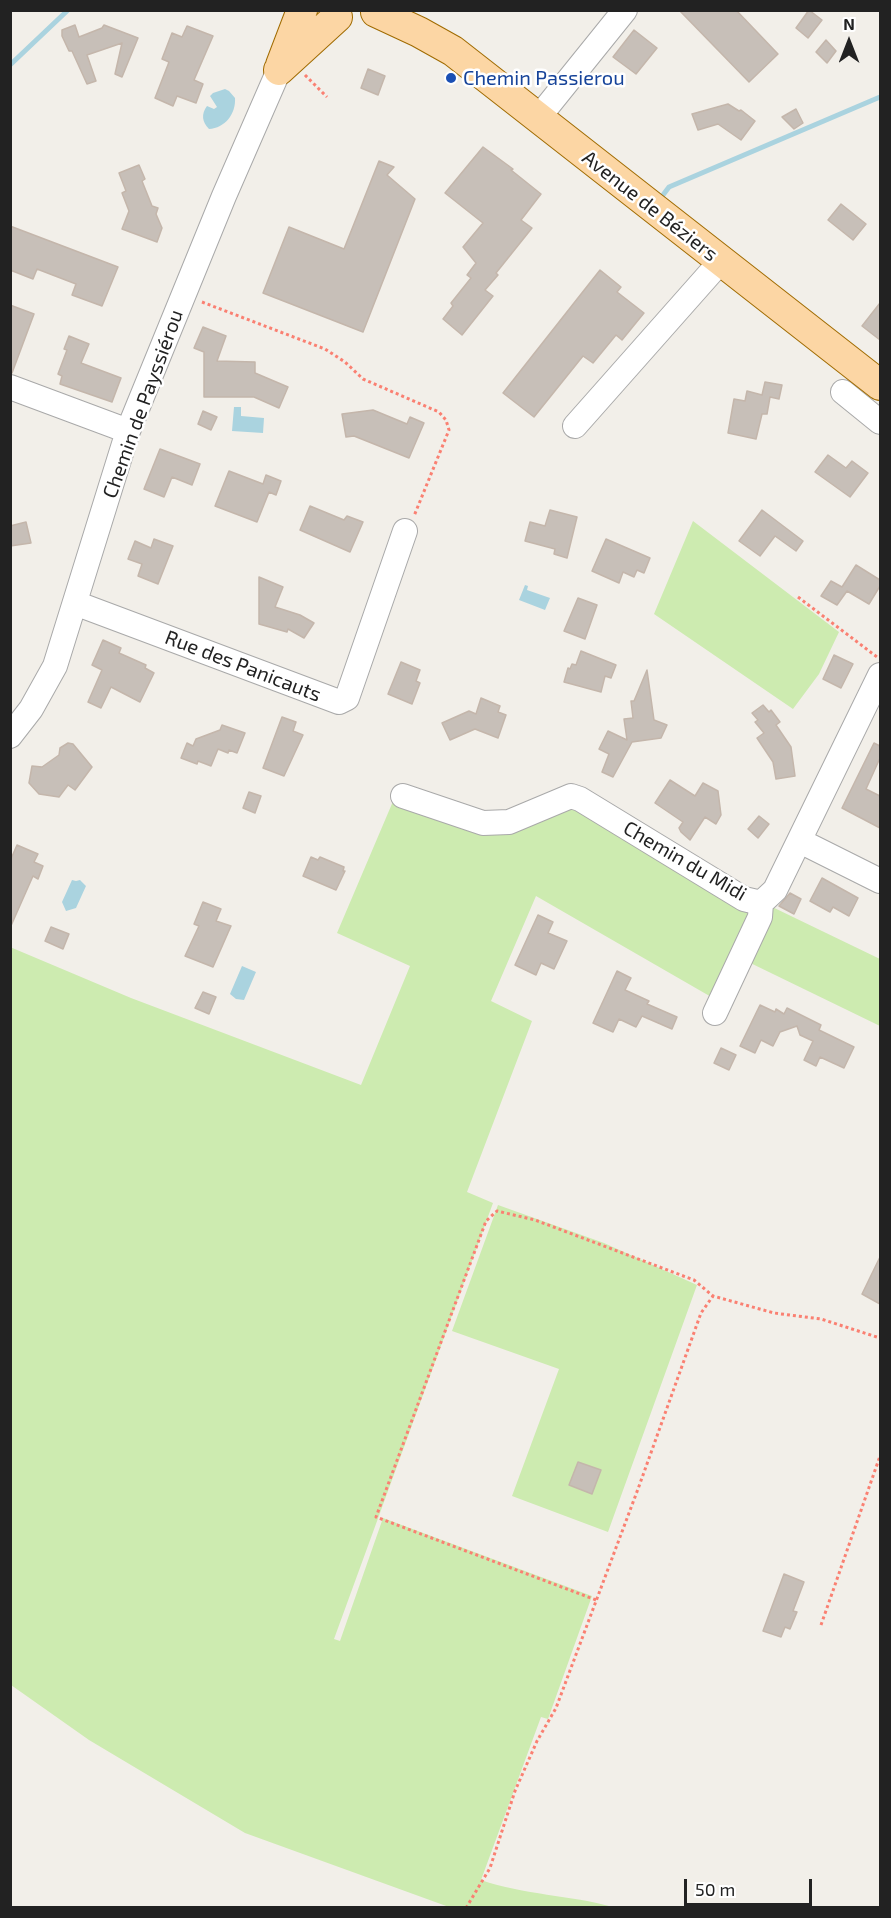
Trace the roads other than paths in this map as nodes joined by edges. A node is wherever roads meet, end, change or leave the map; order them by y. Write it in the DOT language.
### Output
graph roads {
  1 [pos="302,10"];
  2 [pos="420,10"];
  3 [pos="625,10"];
  4 [pos="377,11"];
  5 [pos="330,14"];
  6 [pos="453,51"];
  7 [pos="279,70"];
  8 [pos="538,118"];
  9 [pos="721,261"];
  10 [pos="10,387"];
  11 [pos="880,387"];
  12 [pos="843,392"];
  13 [pos="880,422"];
  14 [pos="575,426"];
  15 [pos="128,431"];
  16 [pos="405,531"];
  17 [pos="75,603"];
  18 [pos="880,675"];
  19 [pos="10,736"];
  20 [pos="403,796"];
  21 [pos="800,841"];
  22 [pos="880,881"];
  23 [pos="761,903"];
  24 [pos="715,1013"];
  1 -- 7 [label="main road, Chemin de Payssiérou"];
  2 -- 6 [label="main road, Avenue de Béziers"];
  3 -- 8 [label="street"];
  4 -- 5 [label="main road"];
  4 -- 6 [label="main road, Avenue de Béziers"];
  5 -- 7 [label="main road, Chemin de Payssiérou"];
  6 -- 8 [label="main road, Avenue de Béziers"];
  7 -- 15 [label="street, Chemin de Payssiérou"];
  8 -- 9 [label="main road, Avenue de Béziers"];
  9 -- 11 [label="main road, Avenue de Béziers"];
  9 -- 14 [label="street"];
  10 -- 15 [label="street"];
  12 -- 13 [label="street"];
  15 -- 17 [label="street, Chemin de Payssiérou"];
  16 -- 17 [label="street, Rue des Panicauts"];
  17 -- 19 [label="street, Chemin de Payssiérou"];
  18 -- 21 [label="street, Chemin du Midi"];
  20 -- 23 [label="street, Chemin du Midi"];
  21 -- 22 [label="street"];
  21 -- 23 [label="street, Chemin du Midi"];
  23 -- 24 [label="street"];
}
